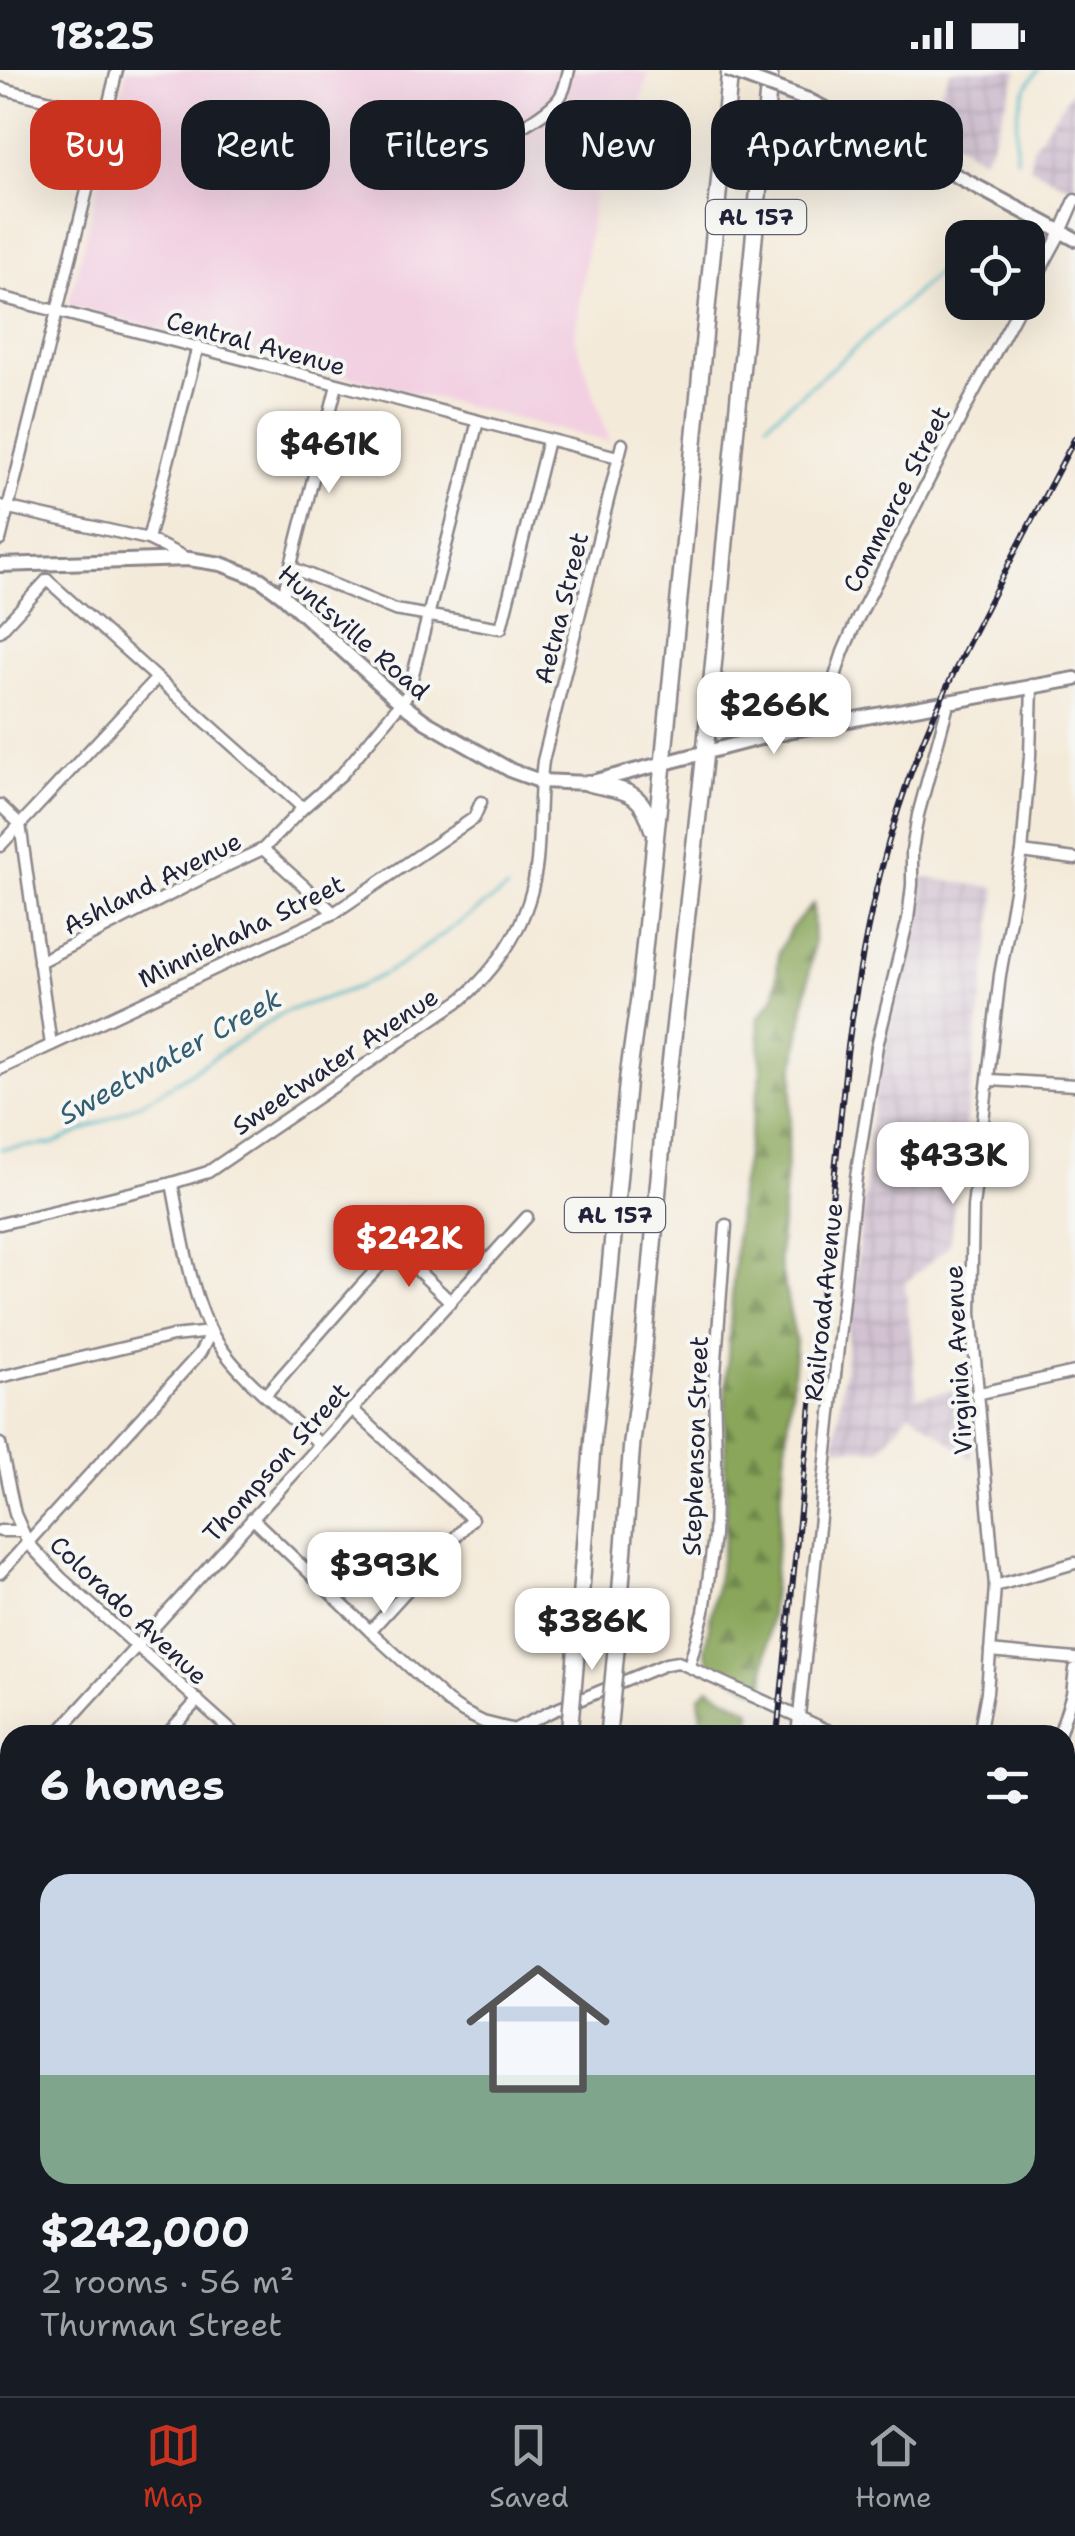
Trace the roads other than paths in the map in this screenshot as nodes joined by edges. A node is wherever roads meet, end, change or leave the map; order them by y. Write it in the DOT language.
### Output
graph roads {
  1 [pos="117,70"];
  2 [pos="569,70"];
  3 [pos="729,70"];
  4 [pos="770,70"];
  5 [pos="0,88"];
  6 [pos="47,100"];
  7 [pos="110,100"];
  8 [pos="525,123"];
  9 [pos="87,190"];
  10 [pos="1075,200"];
  11 [pos="1061,232"];
  12 [pos="1075,239"];
  13 [pos="1045,262"];
  14 [pos="0,298"];
  15 [pos="57,311"];
  16 [pos="1012,320"];
  17 [pos="198,346"];
  18 [pos="337,385"];
  19 [pos="478,422"];
  20 [pos="548,440"];
  21 [pos="622,444"];
  22 [pos="618,458"];
  23 [pos="4,507"];
  24 [pos="148,538"];
  25 [pos="0,540"];
  26 [pos="188,560"];
  27 [pos="44,564"];
  28 [pos="0,565"];
  29 [pos="290,568"];
  30 [pos="47,580"];
  31 [pos="283,596"];
  32 [pos="428,615"];
  33 [pos="0,631"];
  34 [pos="712,668"];
  35 [pos="157,678"];
  36 [pos="1075,679"];
  37 [pos="1032,686"];
  38 [pos="949,701"];
  39 [pos="402,704"];
  40 [pos="834,723"];
  41 [pos="783,732"];
  42 [pos="705,752"];
  43 [pos="663,764"];
  44 [pos="540,782"];
  45 [pos="588,783"];
  46 [pos="481,802"];
  47 [pos="0,805"];
  48 [pos="302,808"];
  49 [pos="20,824"];
  50 [pos="655,840"];
  51 [pos="0,846"];
  52 [pos="263,849"];
  53 [pos="1022,852"];
  54 [pos="1075,859"];
  55 [pos="334,913"];
  56 [pos="39,962"];
  57 [pos="50,1045"];
  58 [pos="0,1069"];
  59 [pos="990,1080"];
  60 [pos="1075,1085"];
  61 [pos="172,1183"];
  62 [pos="527,1216"];
  63 [pos="0,1224"];
  64 [pos="418,1225"];
  65 [pos="726,1225"];
  66 [pos="396,1249"];
  67 [pos="450,1302"];
  68 [pos="211,1332"];
  69 [pos="1075,1372"];
  70 [pos="0,1377"];
  71 [pos="266,1394"];
  72 [pos="976,1394"];
  73 [pos="352,1409"];
  74 [pos="0,1444"];
  75 [pos="320,1444"];
  76 [pos="252,1518"];
  77 [pos="21,1530"];
  78 [pos="0,1531"];
  79 [pos="28,1543"];
  80 [pos="1075,1564"];
  81 [pos="0,1573"];
  82 [pos="995,1586"];
  83 [pos="370,1632"];
  84 [pos="136,1644"];
  85 [pos="990,1651"];
  86 [pos="1075,1659"];
  87 [pos="689,1666"];
  88 [pos="1075,1669"];
  89 [pos="198,1700"];
  90 [pos="799,1716"];
  91 [pos="65,1725"];
  92 [pos="175,1725"];
  93 [pos="225,1725"];
  94 [pos="490,1725"];
  95 [pos="524,1725"];
  96 [pos="570,1725"];
  97 [pos="609,1725"];
  98 [pos="798,1725"];
  99 [pos="817,1725"];
  100 [pos="981,1725"];
  101 [pos="1062,1725"];
  1 -- 7 [label="street"];
  2 -- 8 [label="street"];
  3 -- 11 [label="main road, bridge"];
  3 -- 43 [label="highway, AL 157"];
  4 -- 34 [label="highway, AL 157"];
  5 -- 6 [label="street"];
  9 -- 15 [label="street"];
  10 -- 11 [label="street"];
  11 -- 12 [label="main road"];
  11 -- 13 [label="street"];
  14 -- 15 [label="street, Central Avenue"];
  15 -- 17 [label="street, Central Avenue"];
  15 -- 23 [label="street"];
  16 -- 40 [label="street, Commerce Street"];
  17 -- 18 [label="street, Central Avenue"];
  17 -- 24 [label="street"];
  18 -- 19 [label="street, Central Avenue"];
  18 -- 29 [label="street"];
  19 -- 20 [label="street, Central Avenue"];
  19 -- 32 [label="street"];
  20 -- 22 [label="street, Central Avenue"];
  20 -- 32 [label="street"];
  21 -- 22 [label="street, Aetna Street"];
  22 -- 44 [label="street, Aetna Street"];
  23 -- 24 [label="street"];
  23 -- 25 [label="street"];
  24 -- 26 [label="street"];
  26 -- 27 [label="main road, Huntsville Road"];
  26 -- 31 [label="main road, Huntsville Road"];
  27 -- 28 [label="main road, Huntsville Road"];
  27 -- 30 [label="street"];
  29 -- 31 [label="street"];
  29 -- 32 [label="street"];
  30 -- 33 [label="street"];
  30 -- 35 [label="street"];
  31 -- 39 [label="main road, Huntsville Road"];
  32 -- 39 [label="street"];
  34 -- 41 [label="highway"];
  34 -- 42 [label="highway, AL 157"];
  35 -- 48 [label="street"];
  35 -- 49 [label="street"];
  36 -- 37 [label="main road, Huntsville Road"];
  37 -- 38 [label="main road, Huntsville Road"];
  37 -- 53 [label="street, Virginia Avenue"];
  38 -- 40 [label="main road, Huntsville Road"];
  38 -- 90 [label="street, Railroad Avenue"];
  39 -- 44 [label="main road, Huntsville Road"];
  39 -- 48 [label="street, Ashland Avenue"];
  40 -- 41 [label="main road, Huntsville Road"];
  41 -- 42 [label="main road, Huntsville Road"];
  42 -- 43 [label="main road, Huntsville Road"];
  42 -- 97 [label="highway, AL 157, bridge"];
  43 -- 45 [label="main road, Huntsville Road"];
  43 -- 50 [label="highway, AL 157"];
  44 -- 45 [label="main road, Huntsville Road"];
  44 -- 61 [label="street, Sweetwater Avenue"];
  45 -- 50 [label="highway"];
  46 -- 55 [label="street, Minniehaha Street"];
  47 -- 49 [label="street"];
  48 -- 52 [label="street, Ashland Avenue"];
  49 -- 51 [label="street"];
  49 -- 56 [label="street"];
  50 -- 96 [label="highway, AL 157, bridge"];
  52 -- 55 [label="street"];
  52 -- 56 [label="street, Ashland Avenue"];
  53 -- 54 [label="street"];
  53 -- 59 [label="street, Virginia Avenue"];
  55 -- 57 [label="street, Minniehaha Street"];
  56 -- 57 [label="street"];
  57 -- 58 [label="street, Minniehaha Street"];
  59 -- 60 [label="street"];
  59 -- 72 [label="street, Virginia Avenue"];
  61 -- 63 [label="street, Sweetwater Avenue"];
  61 -- 68 [label="street"];
  62 -- 67 [label="street, Thompson Street"];
  64 -- 66 [label="street"];
  65 -- 87 [label="street, Stephenson Street"];
  66 -- 67 [label="street"];
  66 -- 71 [label="street"];
  67 -- 73 [label="street, Thompson Street"];
  68 -- 70 [label="street"];
  68 -- 71 [label="street"];
  68 -- 79 [label="street"];
  69 -- 72 [label="street"];
  71 -- 75 [label="street"];
  72 -- 82 [label="street, Virginia Avenue"];
  73 -- 75 [label="street, Thompson Street"];
  73 -- 83 [label="street"];
  74 -- 77 [label="street, Colorado Avenue"];
  75 -- 76 [label="street, Thompson Street"];
  76 -- 83 [label="street"];
  76 -- 84 [label="street, Thompson Street"];
  77 -- 78 [label="street"];
  77 -- 79 [label="street, Colorado Avenue"];
  79 -- 81 [label="street"];
  79 -- 84 [label="street, Colorado Avenue"];
  80 -- 82 [label="street"];
  82 -- 85 [label="street, Virginia Avenue"];
  83 -- 94 [label="street"];
  84 -- 89 [label="street, Colorado Avenue"];
  84 -- 91 [label="street, Thompson Street"];
  85 -- 86 [label="street"];
  85 -- 100 [label="street, Virginia Avenue"];
  87 -- 90 [label="street"];
  87 -- 95 [label="street"];
  88 -- 101 [label="street"];
  89 -- 92 [label="street"];
  89 -- 93 [label="street, Colorado Avenue"];
  90 -- 98 [label="street, Railroad Avenue"];
  90 -- 99 [label="street"];
}
